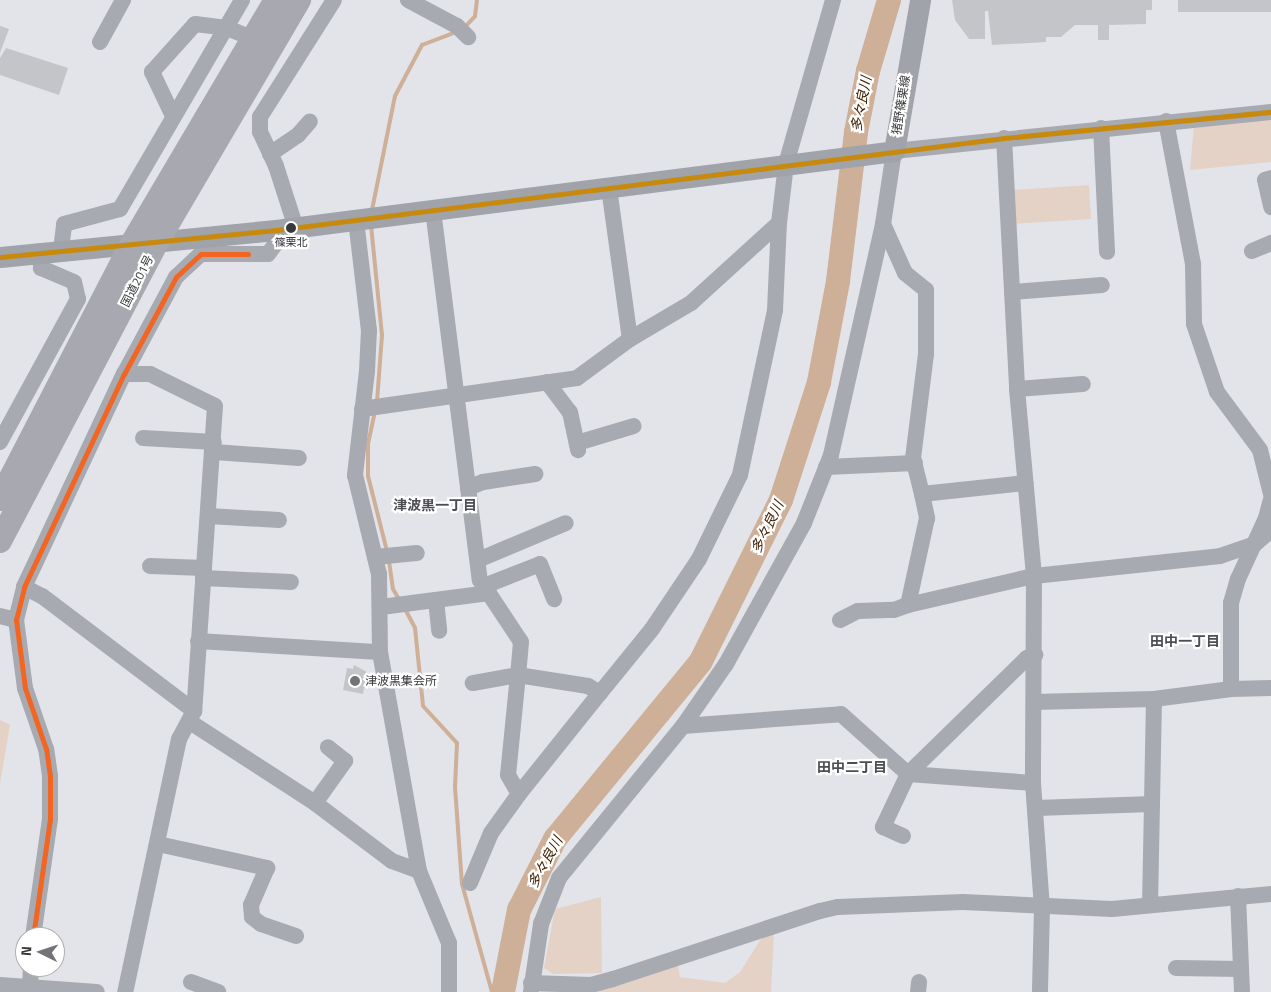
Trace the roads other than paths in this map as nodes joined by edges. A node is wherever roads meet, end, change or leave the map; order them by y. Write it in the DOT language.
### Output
graph roads {
  1 [pos="123,0"];
  2 [pos="242,0"];
  3 [pos="276,0"];
  4 [pos="300,0"];
  5 [pos="334,0"];
  6 [pos="408,0"];
  7 [pos="833,0"];
  8 [pos="920,0"];
  9 [pos="227,28"];
  10 [pos="468,37"];
  11 [pos="100,42"];
  12 [pos="263,42"];
  13 [pos="298,60"];
  14 [pos="1271,112"];
  15 [pos="172,116"];
  16 [pos="310,121"];
  17 [pos="1166,121"];
  18 [pos="1101,128"];
  19 [pos="1004,138"];
  20 [pos="890,152"];
  21 [pos="270,154"];
  22 [pos="789,164"];
  23 [pos="1271,178"];
  24 [pos="610,188"];
  25 [pos="1271,207"];
  26 [pos="433,210"];
  27 [pos="356,220"];
  28 [pos="779,223"];
  29 [pos="883,224"];
  30 [pos="286,229"];
  31 [pos="157,242"];
  32 [pos="1271,243"];
  33 [pos="132,245"];
  34 [pos="51,251"];
  35 [pos="1252,251"];
  36 [pos="1107,252"];
  37 [pos="0,257"];
  38 [pos="1102,285"];
  39 [pos="1012,292"];
  40 [pos="630,339"];
  41 [pos="124,374"];
  42 [pos="547,382"];
  43 [pos="1083,384"];
  44 [pos="1017,389"];
  45 [pos="456,394"];
  46 [pos="362,409"];
  47 [pos="634,426"];
  48 [pos="143,438"];
  49 [pos="0,442"];
  50 [pos="214,447"];
  51 [pos="299,458"];
  52 [pos="915,463"];
  53 [pos="826,467"];
  54 [pos="535,474"];
  55 [pos="1025,483"];
  56 [pos="468,488"];
  57 [pos="922,494"];
  58 [pos="1271,494"];
  59 [pos="0,499"];
  60 [pos="1271,499"];
  61 [pos="208,516"];
  62 [pos="279,520"];
  63 [pos="566,523"];
  64 [pos="1271,530"];
  65 [pos="0,541"];
  66 [pos="1255,544"];
  67 [pos="417,553"];
  68 [pos="376,557"];
  69 [pos="478,560"];
  70 [pos="150,566"];
  71 [pos="204,573"];
  72 [pos="1034,576"];
  73 [pos="291,582"];
  74 [pos="24,587"];
  75 [pos="486,590"];
  76 [pos="554,599"];
  77 [pos="436,600"];
  78 [pos="908,606"];
  79 [pos="381,607"];
  80 [pos="0,616"];
  81 [pos="16,620"];
  82 [pos="840,620"];
  83 [pos="439,631"];
  84 [pos="198,641"];
  85 [pos="380,652"];
  86 [pos="1035,655"];
  87 [pos="518,675"];
  88 [pos="473,684"];
  89 [pos="1271,688"];
  90 [pos="1231,689"];
  91 [pos="600,694"];
  92 [pos="1154,699"];
  93 [pos="1034,702"];
  94 [pos="192,717"];
  95 [pos="683,726"];
  96 [pos="328,747"];
  97 [pos="908,774"];
  98 [pos="1033,784"];
  99 [pos="519,794"];
  100 [pos="315,803"];
  101 [pos="1152,804"];
  102 [pos="1036,808"];
  103 [pos="903,836"];
  104 [pos="158,844"];
  105 [pos="419,871"];
  106 [pos="470,883"];
  107 [pos="1271,894"];
  108 [pos="1238,896"];
  109 [pos="1150,904"];
  110 [pos="1042,908"];
  111 [pos="34,927"];
  112 [pos="296,936"];
  113 [pos="1176,968"];
  114 [pos="1241,969"];
  115 [pos="191,982"];
  116 [pos="0,985"];
  117 [pos="531,987"];
  118 [pos="30,989"];
  119 [pos="97,992"];
  120 [pos="125,992"];
  121 [pos="218,992"];
  122 [pos="449,992"];
  123 [pos="1040,992"];
  124 [pos="1242,992"];
  1 -- 11 [label="street"];
  2 -- 9 [label="street"];
  3 -- 12 [label="highway, 国道201号"];
  4 -- 12 [label="highway, 国道201号"];
  5 -- 13 [label="street"];
  6 -- 10 [label="street"];
  7 -- 22 [label="street"];
  8 -- 20 [label="main road, 猪野篠栗線"];
  9 -- 12 [label="street"];
  9 -- 15 [label="street"];
  9 -- 15 [label="street"];
  12 -- 13 [label="street"];
  12 -- 31 [label="highway, 国道201号"];
  12 -- 33 [label="highway, 国道201号"];
  13 -- 21 [label="street"];
  14 -- 17 [label="street"];
  15 -- 34 [label="street"];
  16 -- 21 [label="street"];
  17 -- 18 [label="street"];
  17 -- 58 [label="street"];
  18 -- 19 [label="street"];
  18 -- 36 [label="street"];
  19 -- 20 [label="street"];
  19 -- 39 [label="street"];
  20 -- 22 [label="main road"];
  20 -- 29 [label="street"];
  21 -- 30 [label="street"];
  22 -- 24 [label="main road"];
  22 -- 28 [label="street"];
  23 -- 25 [label="street"];
  24 -- 26 [label="main road"];
  24 -- 40 [label="street"];
  26 -- 27 [label="main road"];
  26 -- 45 [label="street"];
  27 -- 30 [label="main road"];
  27 -- 46 [label="street"];
  28 -- 40 [label="street"];
  28 -- 91 [label="street"];
  29 -- 52 [label="street"];
  29 -- 53 [label="street"];
  30 -- 31 [label="main road"];
  30 -- 41 [label="street"];
  31 -- 33 [label="main road"];
  31 -- 65 [label="highway, 国道201号"];
  32 -- 35 [label="street"];
  33 -- 34 [label="main road"];
  33 -- 59 [label="highway, 国道201号"];
  34 -- 37 [label="main road"];
  34 -- 49 [label="street"];
  38 -- 39 [label="street"];
  39 -- 44 [label="street"];
  40 -- 42 [label="street"];
  41 -- 50 [label="street"];
  41 -- 74 [label="street"];
  42 -- 45 [label="street"];
  42 -- 47 [label="street"];
  43 -- 44 [label="street"];
  44 -- 55 [label="street"];
  45 -- 46 [label="street"];
  45 -- 56 [label="street"];
  46 -- 68 [label="street"];
  48 -- 50 [label="street"];
  50 -- 51 [label="street"];
  50 -- 61 [label="street"];
  52 -- 53 [label="street"];
  52 -- 57 [label="street"];
  53 -- 95 [label="street"];
  54 -- 56 [label="street"];
  55 -- 57 [label="street"];
  55 -- 72 [label="street"];
  56 -- 69 [label="street"];
  57 -- 78 [label="street"];
  60 -- 66 [label="street"];
  61 -- 62 [label="street"];
  61 -- 71 [label="street"];
  63 -- 69 [label="street"];
  64 -- 66 [label="street"];
  66 -- 72 [label="street"];
  66 -- 90 [label="street"];
  67 -- 68 [label="street"];
  68 -- 79 [label="street"];
  69 -- 75 [label="street"];
  70 -- 71 [label="street"];
  71 -- 73 [label="street"];
  71 -- 84 [label="street"];
  72 -- 78 [label="street"];
  72 -- 86 [label="street"];
  74 -- 81 [label="street"];
  74 -- 94 [label="street"];
  75 -- 76 [label="street"];
  75 -- 77 [label="street"];
  75 -- 87 [label="street"];
  77 -- 79 [label="street"];
  77 -- 83 [label="street"];
  78 -- 82 [label="street"];
  79 -- 85 [label="street"];
  80 -- 81 [label="street"];
  81 -- 111 [label="street"];
  84 -- 85 [label="street"];
  84 -- 94 [label="street"];
  85 -- 105 [label="street"];
  86 -- 93 [label="street"];
  86 -- 97 [label="street"];
  87 -- 88 [label="street"];
  87 -- 91 [label="street"];
  87 -- 99 [label="street"];
  89 -- 90 [label="street"];
  90 -- 92 [label="street"];
  91 -- 99 [label="street"];
  92 -- 93 [label="street"];
  92 -- 101 [label="street"];
  93 -- 98 [label="street"];
  94 -- 100 [label="street"];
  94 -- 104 [label="street"];
  95 -- 97 [label="street"];
  95 -- 117 [label="street"];
  96 -- 100 [label="street"];
  97 -- 98 [label="street"];
  97 -- 103 [label="street"];
  98 -- 102 [label="street"];
  99 -- 106 [label="street"];
  100 -- 105 [label="street"];
  101 -- 102 [label="street"];
  101 -- 109 [label="street"];
  102 -- 110 [label="street"];
  104 -- 112 [label="street"];
  104 -- 120 [label="street"];
  105 -- 122 [label="street"];
  107 -- 108 [label="street"];
  108 -- 109 [label="street"];
  108 -- 114 [label="street"];
  109 -- 110 [label="street"];
  110 -- 117 [label="street"];
  110 -- 123 [label="street"];
  113 -- 114 [label="street"];
  114 -- 124 [label="street"];
  115 -- 121 [label="street"];
  116 -- 118 [label="street"];
  118 -- 119 [label="street"];
}
